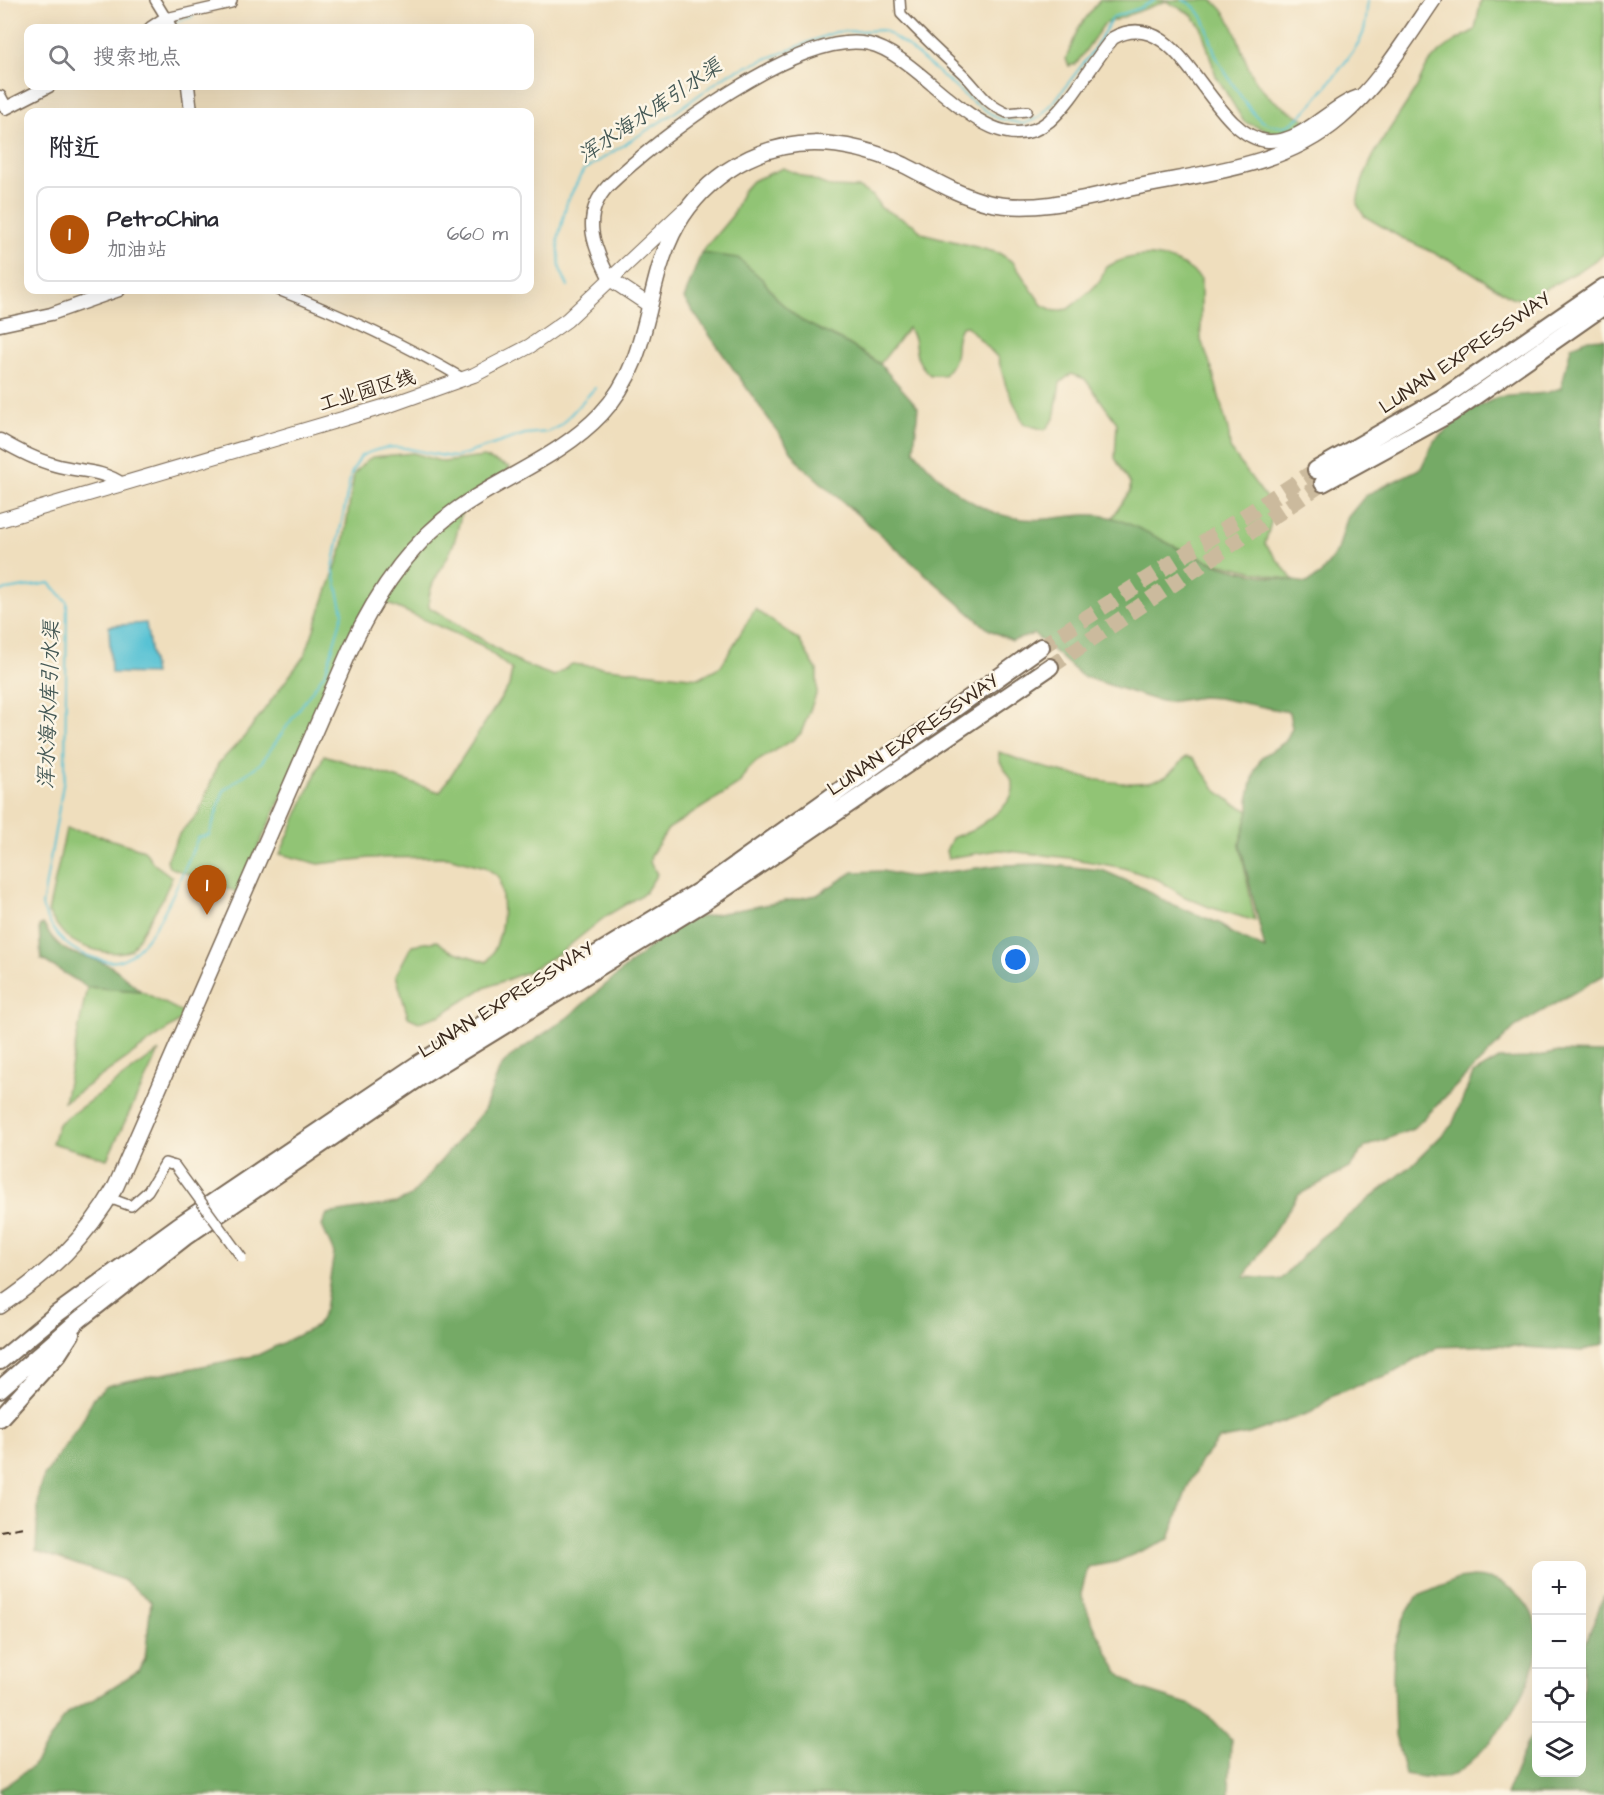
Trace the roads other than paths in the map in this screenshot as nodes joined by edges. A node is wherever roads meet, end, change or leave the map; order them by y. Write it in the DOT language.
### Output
graph roads {
  1 [pos="155,0"];
  2 [pos="232,0"];
  3 [pos="900,0"];
  4 [pos="1433,0"];
  5 [pos="168,23"];
  6 [pos="40,90"];
  7 [pos="188,90"];
  8 [pos="1363,95"];
  9 [pos="976,104"];
  10 [pos="2,106"];
  11 [pos="191,108"];
  12 [pos="1027,111"];
  13 [pos="693,202"];
  14 [pos="610,279"];
  15 [pos="1604,287"];
  16 [pos="108,294"];
  17 [pos="298,294"];
  18 [pos="649,305"];
  19 [pos="1604,306"];
  20 [pos="0,326"];
  21 [pos="464,379"];
  22 [pos="0,440"];
  23 [pos="122,484"];
  24 [pos="0,519"];
  25 [pos="1041,647"];
  26 [pos="1050,667"];
  27 [pos="109,1198"];
  28 [pos="242,1258"];
  29 [pos="0,1306"];
  30 [pos="80,1319"];
  31 [pos="25,1339"];
  32 [pos="0,1352"];
  33 [pos="0,1361"];
  34 [pos="0,1389"];
  35 [pos="0,1418"];
  1 -- 5 [label="street"];
  2 -- 5 [label="street"];
  3 -- 9 [label="street"];
  4 -- 8 [label="highway"];
  6 -- 10 [label="street"];
  7 -- 11 [label="street"];
  8 -- 9 [label="street"];
  8 -- 13 [label="highway"];
  9 -- 12 [label="street"];
  9 -- 14 [label="street"];
  13 -- 14 [label="main road, 工业园区线"];
  13 -- 18 [label="highway"];
  14 -- 18 [label="main road"];
  14 -- 21 [label="main road, 工业园区线"];
  15 -- 19 [label="highway, LUNAN EXPRESSWAY"];
  16 -- 20 [label="street"];
  17 -- 21 [label="street"];
  18 -- 27 [label="highway"];
  21 -- 23 [label="main road, 工业园区线"];
  22 -- 23 [label="street"];
  23 -- 24 [label="main road, 工业园区线"];
  25 -- 31 [label="highway, LUNAN EXPRESSWAY"];
  26 -- 30 [label="highway, LUNAN EXPRESSWAY"];
  27 -- 28 [label="street, bridge"];
  27 -- 29 [label="highway"];
  30 -- 34 [label="highway, LUNAN EXPRESSWAY"];
  30 -- 35 [label="highway"];
  31 -- 32 [label="highway"];
  31 -- 33 [label="highway, LUNAN EXPRESSWAY"];
}
